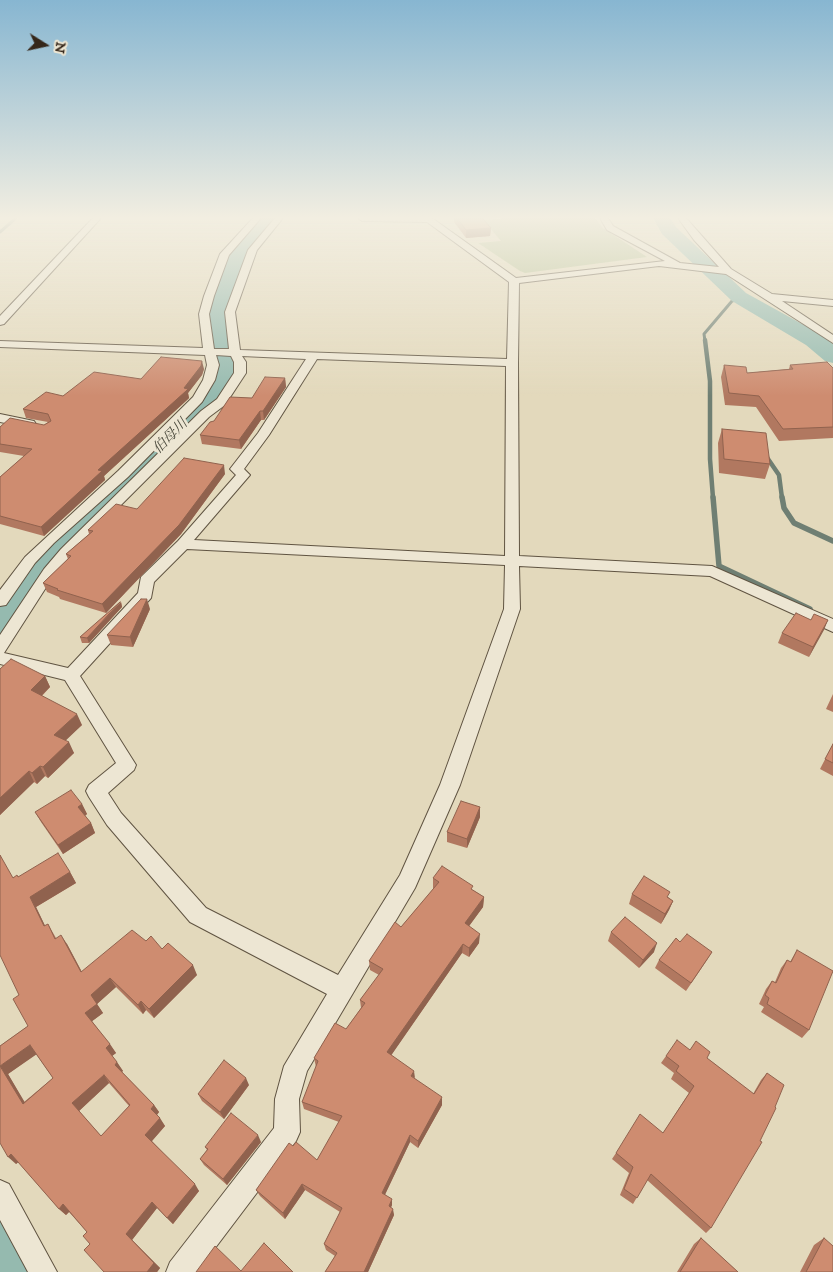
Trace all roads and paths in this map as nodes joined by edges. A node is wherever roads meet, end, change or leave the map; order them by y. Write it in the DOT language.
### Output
graph roads {
  1 [pos="42,277"];
  2 [pos="216,277"];
  3 [pos="244,277"];
  4 [pos="509,277"];
  5 [pos="543,277"];
  6 [pos="735,277"];
  7 [pos="514,281"];
  8 [pos="769,297"];
  9 [pos="833,303"];
  10 [pos="0,322"];
  11 [pos="833,340"];
  12 [pos="0,344"];
  13 [pos="212,352"];
  14 [pos="232,352"];
  15 [pos="313,356"];
  16 [pos="512,364"];
  17 [pos="0,418"];
  18 [pos="47,428"];
  19 [pos="144,452"];
  20 [pos="164,456"];
  21 [pos="183,544"];
  22 [pos="512,561"];
  23 [pos="0,602"];
  24 [pos="833,626"];
  25 [pos="0,648"];
  26 [pos="0,658"];
  27 [pos="71,675"];
  28 [pos="342,990"];
  29 [pos="0,1194"];
  30 [pos="42,1272"];
  31 [pos="180,1272"];
  1 -- 10 [label="street"];
  2 -- 13 [label="street"];
  3 -- 14 [label="street"];
  4 -- 7 [label="street"];
  5 -- 7 [label="street"];
  6 -- 8 [label="street"];
  7 -- 16 [label="street"];
  8 -- 9 [label="street"];
  8 -- 11 [label="street"];
  12 -- 13 [label="street"];
  13 -- 14 [label="street"];
  13 -- 19 [label="street"];
  14 -- 15 [label="street"];
  14 -- 20 [label="street"];
  15 -- 16 [label="street"];
  15 -- 21 [label="street"];
  16 -- 22 [label="street"];
  17 -- 18 [label="street"];
  19 -- 20 [label="street"];
  19 -- 23 [label="street"];
  20 -- 25 [label="street"];
  21 -- 22 [label="street"];
  21 -- 27 [label="street"];
  22 -- 24 [label="street"];
  22 -- 28 [label="street"];
  26 -- 27 [label="street"];
  27 -- 28 [label="street"];
  28 -- 31 [label="street"];
  29 -- 30 [label="street"];
}
